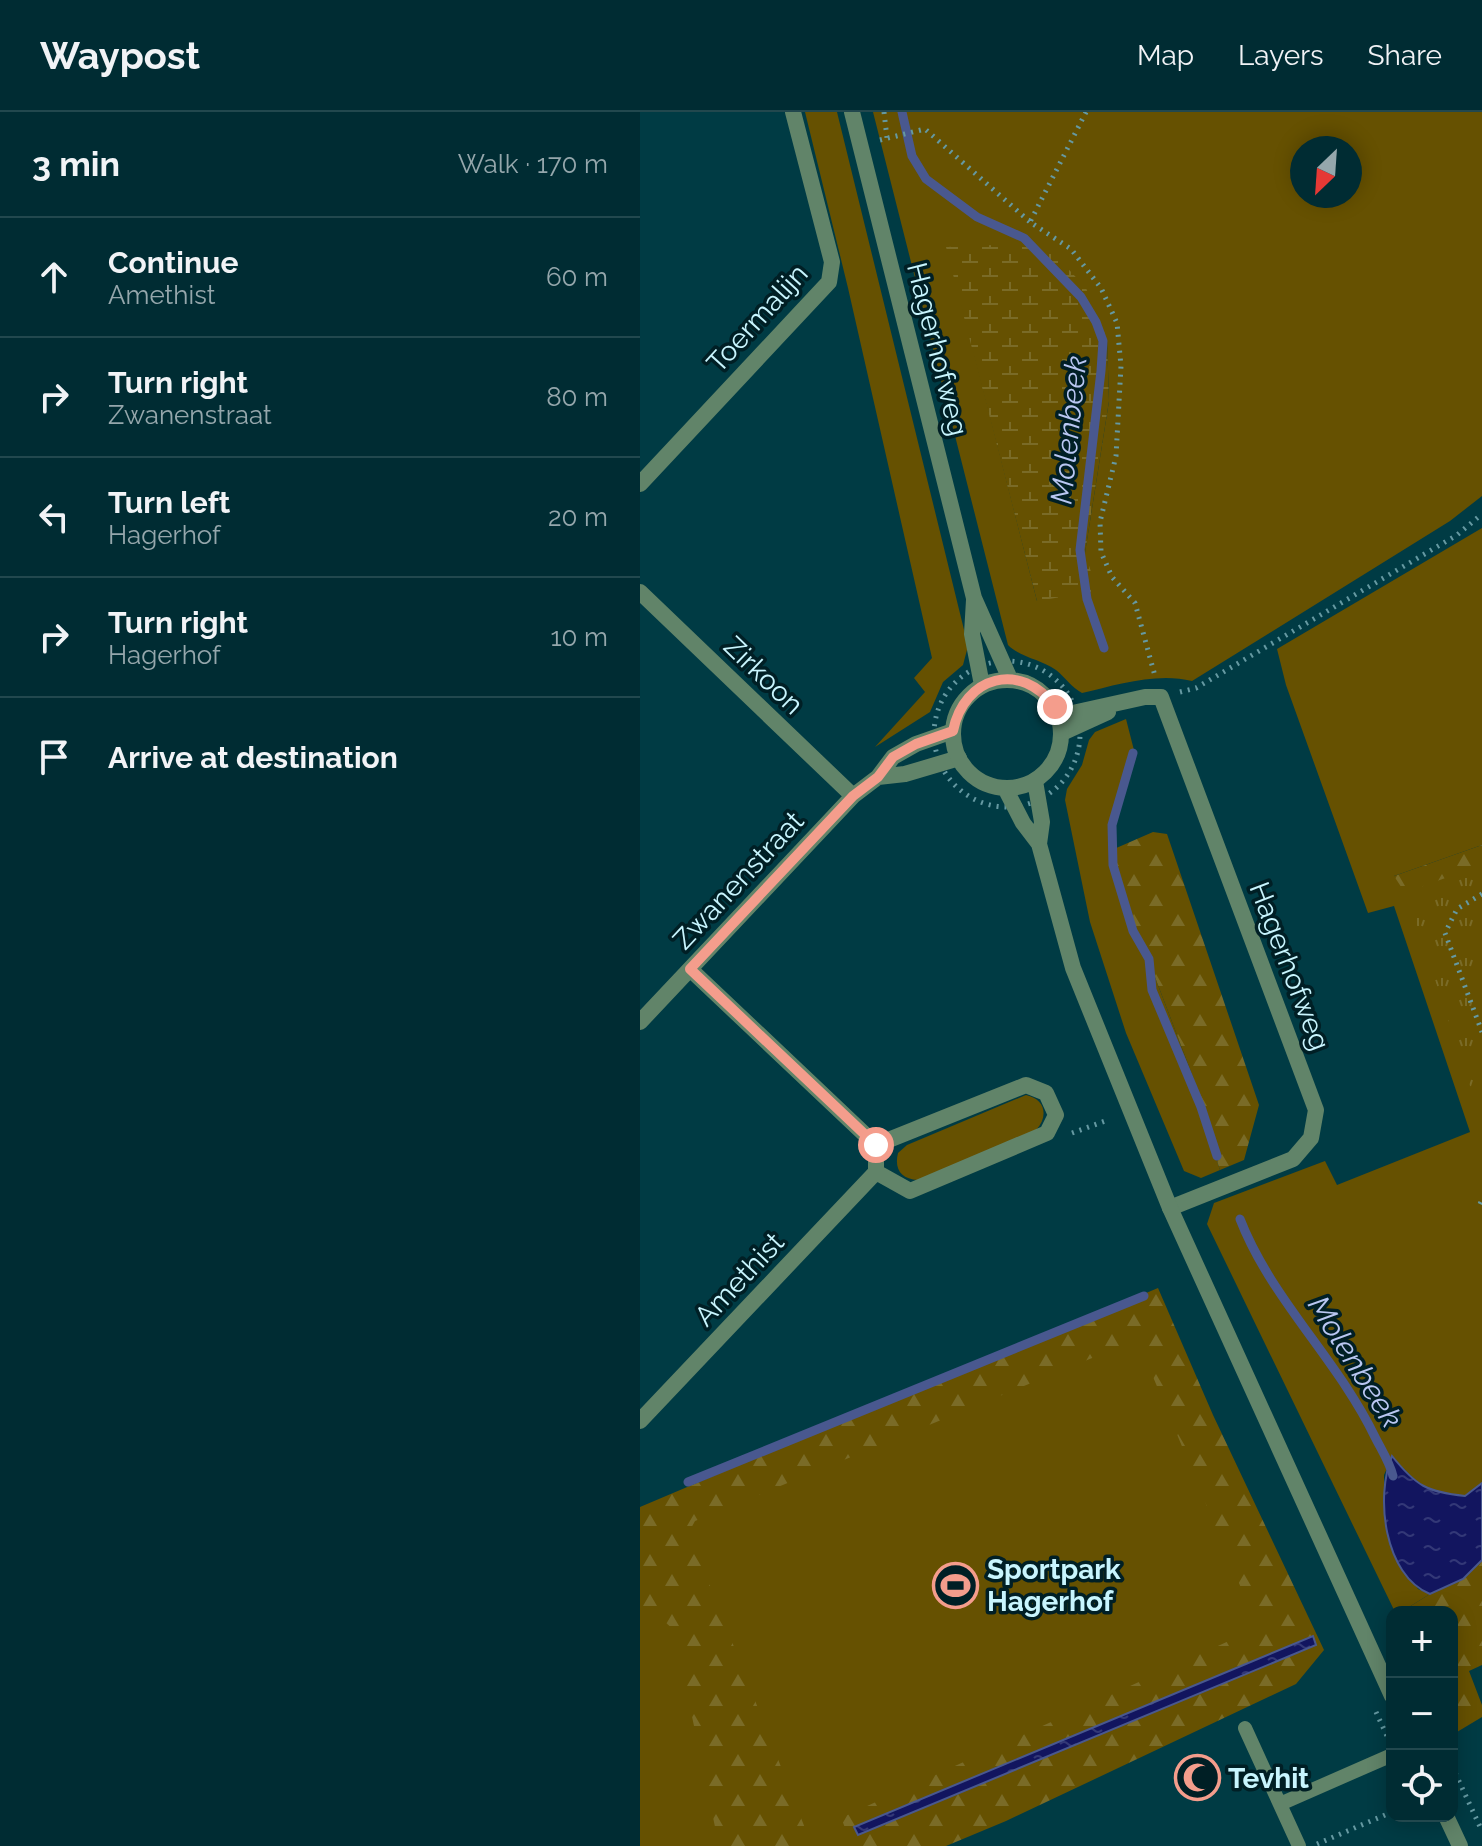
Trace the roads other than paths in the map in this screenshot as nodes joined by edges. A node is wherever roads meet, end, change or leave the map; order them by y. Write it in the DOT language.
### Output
graph roads {
  1 [pos="793,112"];
  2 [pos="852,112"];
  3 [pos="640,484"];
  4 [pos="640,592"];
  5 [pos="974,598"];
  6 [pos="1010,679"];
  7 [pos="982,685"];
  8 [pos="1077,714"];
  9 [pos="1059,719"];
  10 [pos="953,731"];
  11 [pos="959,758"];
  12 [pos="878,777"];
  13 [pos="1035,781"];
  14 [pos="1005,788"];
  15 [pos="853,796"];
  16 [pos="1039,844"];
  17 [pos="690,969"];
  18 [pos="640,1022"];
  19 [pos="876,1145"];
  20 [pos="876,1172"];
  21 [pos="1170,1208"];
  22 [pos="640,1421"];
  23 [pos="1386,1683"];
  24 [pos="1245,1728"];
  25 [pos="1386,1758"];
  26 [pos="1280,1804"];
  27 [pos="1449,1822"];
  28 [pos="1299,1846"];
  29 [pos="1460,1846"];
  1 -- 3 [label="street, Toermalijn"];
  2 -- 5 [label="street, Hagerhofweg"];
  4 -- 15 [label="street, Zirkoon"];
  5 -- 6 [label="street, Hagerhofweg"];
  5 -- 7 [label="street, Hagerhofweg"];
  6 -- 7 [label="street"];
  6 -- 9 [label="street"];
  7 -- 10 [label="street"];
  8 -- 9 [label="street"];
  8 -- 9 [label="street"];
  8 -- 21 [label="street, Hagerhofweg"];
  9 -- 13 [label="street"];
  10 -- 11 [label="street"];
  10 -- 12 [label="street, Zwanenstraat"];
  11 -- 12 [label="street, Zwanenstraat"];
  11 -- 14 [label="street"];
  12 -- 15 [label="street, Zwanenstraat"];
  13 -- 14 [label="street"];
  13 -- 16 [label="street"];
  14 -- 16 [label="street"];
  15 -- 17 [label="street, Zwanenstraat"];
  16 -- 21 [label="street"];
  17 -- 18 [label="street, Zwanenstraat"];
  17 -- 19 [label="street"];
  19 -- 20 [label="street"];
  19 -- 20 [label="street"];
  20 -- 22 [label="street, Amethist"];
  21 -- 23 [label="street"];
  24 -- 26 [label="lane"];
  25 -- 26 [label="lane"];
  26 -- 28 [label="lane"];
  27 -- 29 [label="street"];
}
